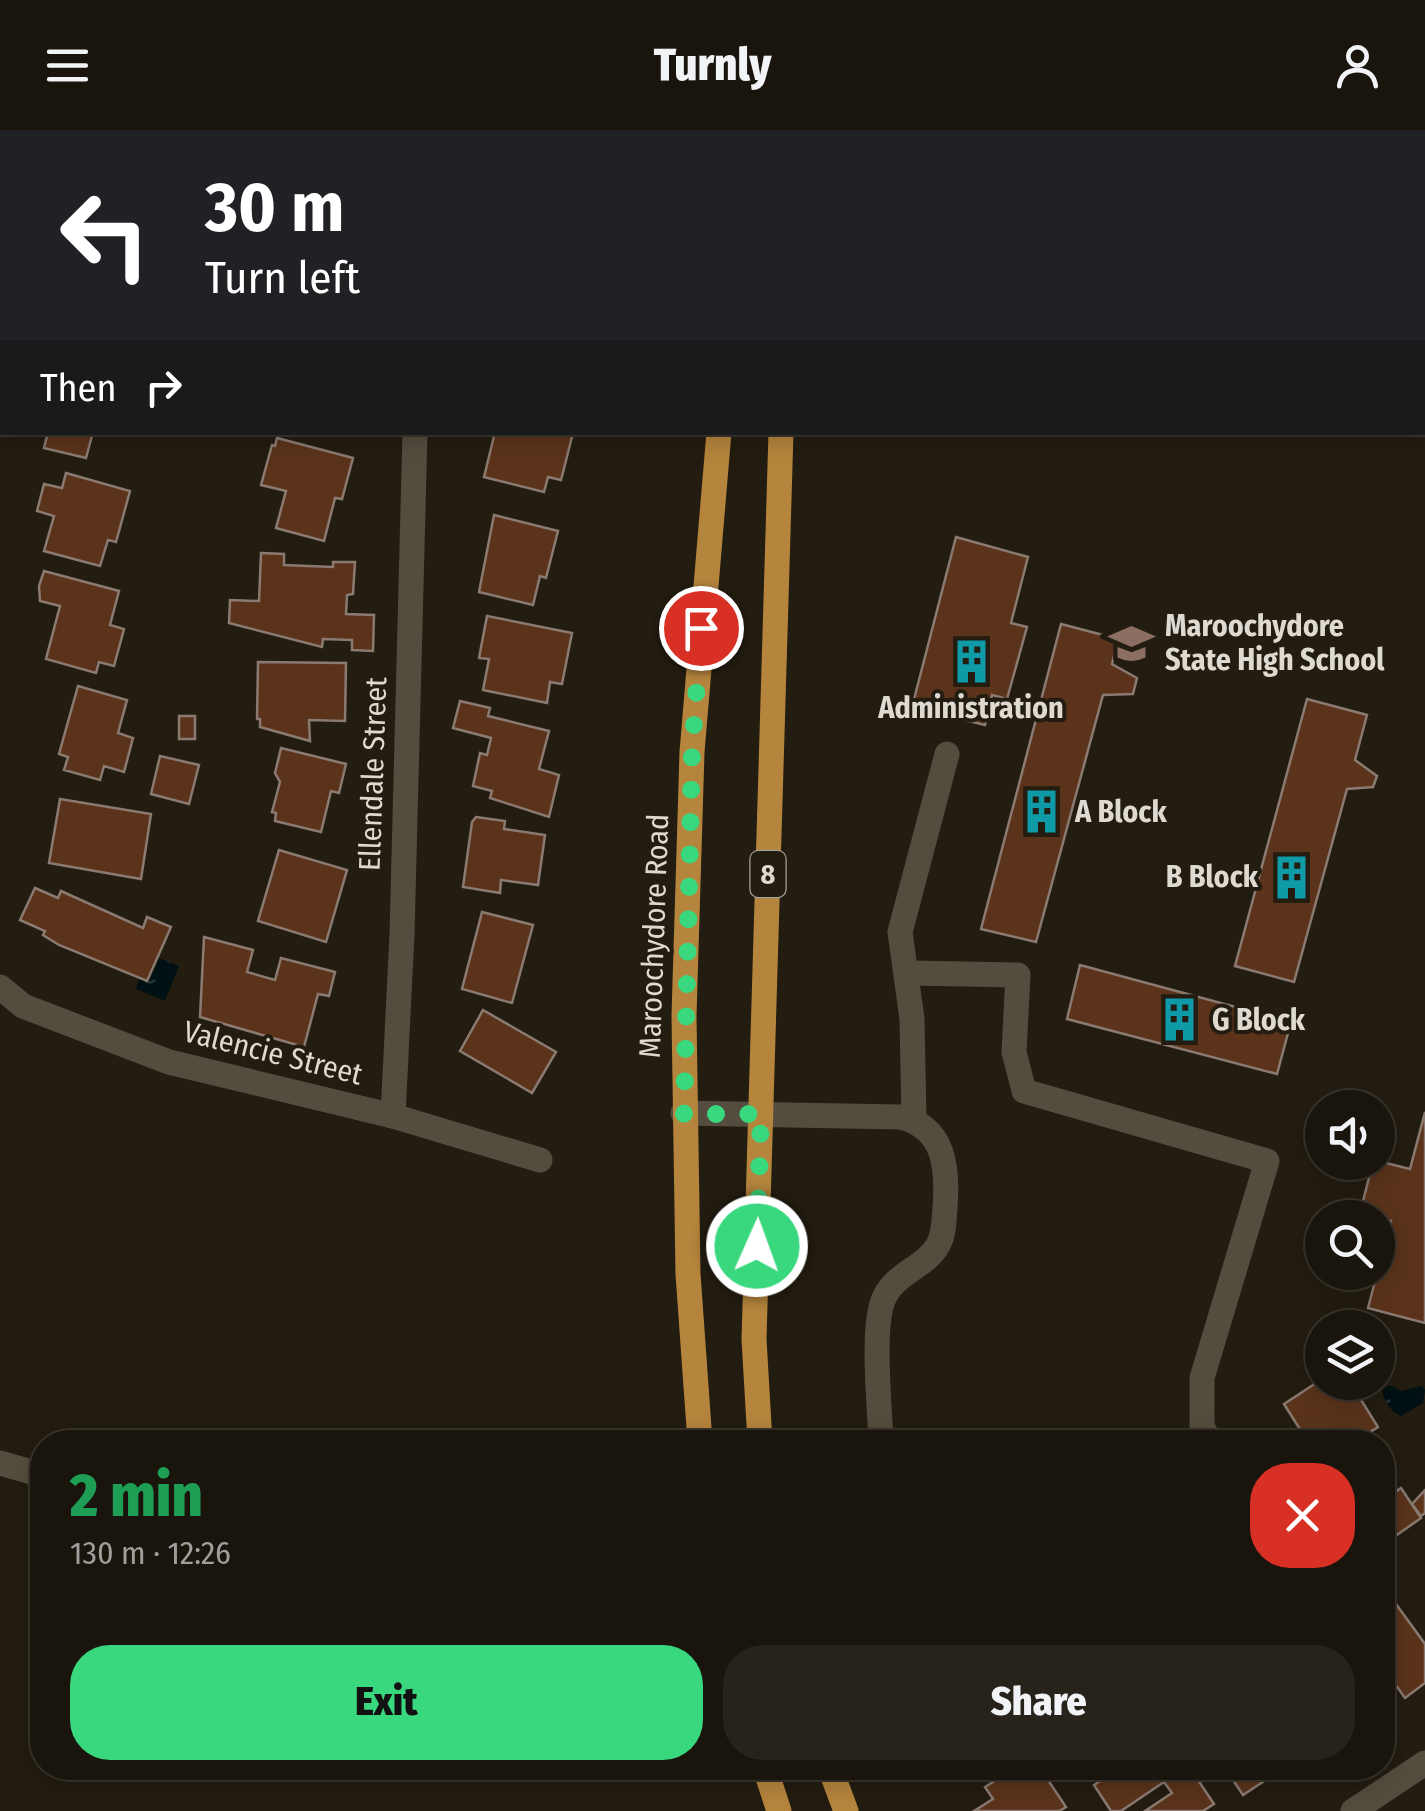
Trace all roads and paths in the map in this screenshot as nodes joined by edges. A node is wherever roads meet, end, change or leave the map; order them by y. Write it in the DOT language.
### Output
graph roads {
  1 [pos="416,435"];
  2 [pos="719,435"];
  3 [pos="781,435"];
  4 [pos="947,754"];
  5 [pos="908,973"];
  6 [pos="0,986"];
  7 [pos="684,1114"];
  8 [pos="761,1114"];
  9 [pos="392,1116"];
  10 [pos="914,1120"];
  11 [pos="540,1160"];
  12 [pos="699,1430"];
  13 [pos="759,1430"];
  14 [pos="881,1430"];
  15 [pos="1204,1430"];
  16 [pos="0,1464"];
  17 [pos="30,1473"];
  18 [pos="1425,1763"];
  19 [pos="1395,1773"];
  20 [pos="769,1780"];
  21 [pos="834,1780"];
  22 [pos="1378,1780"];
  23 [pos="779,1811"];
  24 [pos="846,1811"];
  25 [pos="1353,1811"];
  1 -- 9 [label="street, Ellendale Street"];
  2 -- 7 [label="main road, Maroochydore Road"];
  3 -- 8 [label="main road, 8"];
  4 -- 5 [label="street"];
  5 -- 10 [label="street"];
  5 -- 15 [label="street"];
  6 -- 9 [label="street, Valencie Street"];
  7 -- 8 [label="street"];
  7 -- 12 [label="main road, Maroochydore Road"];
  8 -- 10 [label="street"];
  8 -- 13 [label="main road, 8"];
  9 -- 11 [label="street, Valencie Street"];
  10 -- 14 [label="street"];
  16 -- 17 [label="street"];
  18 -- 19 [label="street"];
  20 -- 23 [label="main road"];
  21 -- 24 [label="main road"];
  22 -- 25 [label="street"];
}
